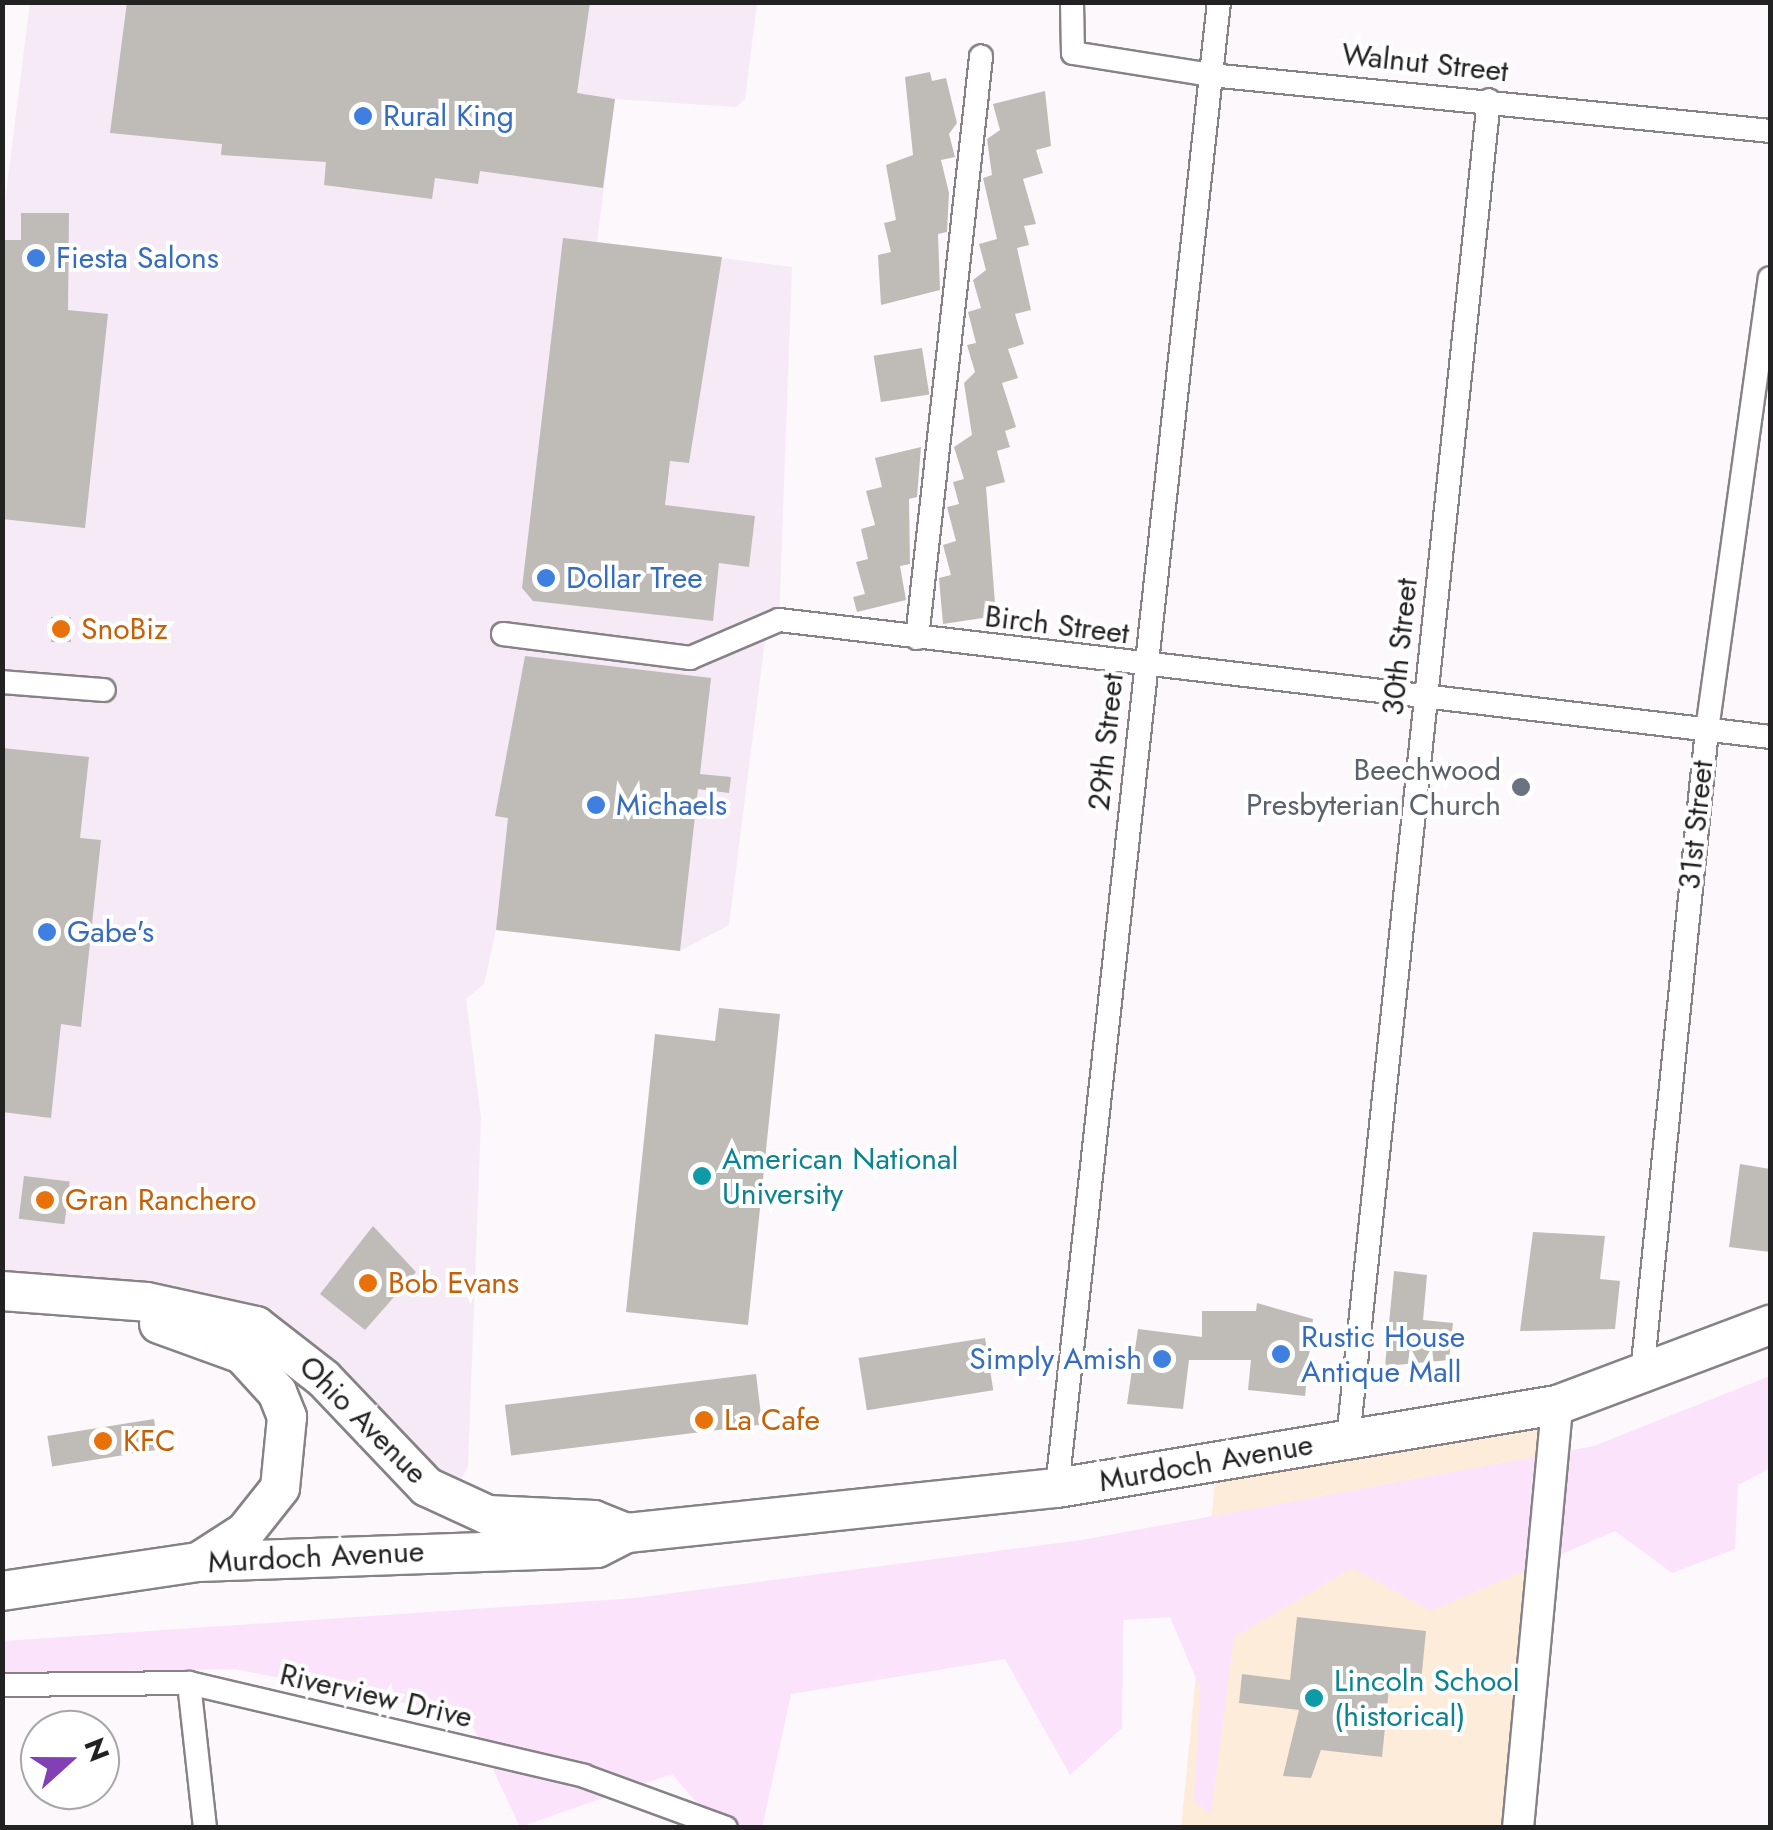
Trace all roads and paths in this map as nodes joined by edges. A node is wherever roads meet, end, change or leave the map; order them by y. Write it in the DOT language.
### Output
graph roads {
  1 [pos="1072,2"];
  2 [pos="1218,2"];
  3 [pos="981,57"];
  4 [pos="1210,76"];
  5 [pos="1489,100"];
  6 [pos="1770,131"];
  7 [pos="1770,278"];
  8 [pos="503,634"];
  9 [pos="917,638"];
  10 [pos="1145,667"];
  11 [pos="2,682"];
  12 [pos="104,690"];
  13 [pos="1425,698"];
  14 [pos="1707,730"];
  15 [pos="1770,736"];
  16 [pos="2,1290"];
  17 [pos="123,1301"];
  18 [pos="1770,1325"];
  19 [pos="1642,1374"];
  20 [pos="1556,1404"];
  21 [pos="1348,1439"];
  22 [pos="1057,1488"];
  23 [pos="451,1500"];
  24 [pos="488,1514"];
  25 [pos="627,1533"];
  26 [pos="391,1550"];
  27 [pos="198,1562"];
  28 [pos="2,1591"];
  29 [pos="189,1682"];
  30 [pos="2,1685"];
  31 [pos="204,1828"];
  32 [pos="726,1828"];
  33 [pos="1518,1828"];
  1 -- 4 [label="street, Walnut Street"];
  2 -- 4 [label="street, 29th Street"];
  3 -- 9 [label="street"];
  4 -- 5 [label="street, Walnut Street"];
  4 -- 10 [label="street, 29th Street"];
  5 -- 6 [label="street, Walnut Street"];
  5 -- 13 [label="street, 30th Street"];
  7 -- 14 [label="street, 31st Street"];
  8 -- 9 [label="street, Birch Street"];
  9 -- 10 [label="street, Birch Street"];
  10 -- 13 [label="street, Birch Street"];
  10 -- 22 [label="street, 29th Street"];
  11 -- 12 [label="street"];
  13 -- 14 [label="street, Birch Street"];
  13 -- 21 [label="street, 30th Street"];
  14 -- 15 [label="street, Birch Street"];
  14 -- 19 [label="street, 31st Street"];
  16 -- 17 [label="main road, Ohio Avenue"];
  17 -- 23 [label="main road, Ohio Avenue"];
  17 -- 27 [label="main road"];
  18 -- 19 [label="main road, Murdoch Avenue"];
  19 -- 20 [label="main road, Murdoch Avenue"];
  20 -- 21 [label="main road, Murdoch Avenue"];
  20 -- 33 [label="street"];
  21 -- 22 [label="main road, Murdoch Avenue"];
  22 -- 25 [label="main road, Murdoch Avenue"];
  23 -- 24 [label="main road, Ohio Avenue"];
  23 -- 26 [label="main road"];
  24 -- 25 [label="main road, Murdoch Avenue"];
  25 -- 26 [label="main road, Murdoch Avenue"];
  26 -- 27 [label="main road, Murdoch Avenue"];
  27 -- 28 [label="main road, Murdoch Avenue"];
  29 -- 30 [label="street, Riverview Drive"];
  29 -- 31 [label="street"];
  29 -- 32 [label="street, Riverview Drive"];
}
